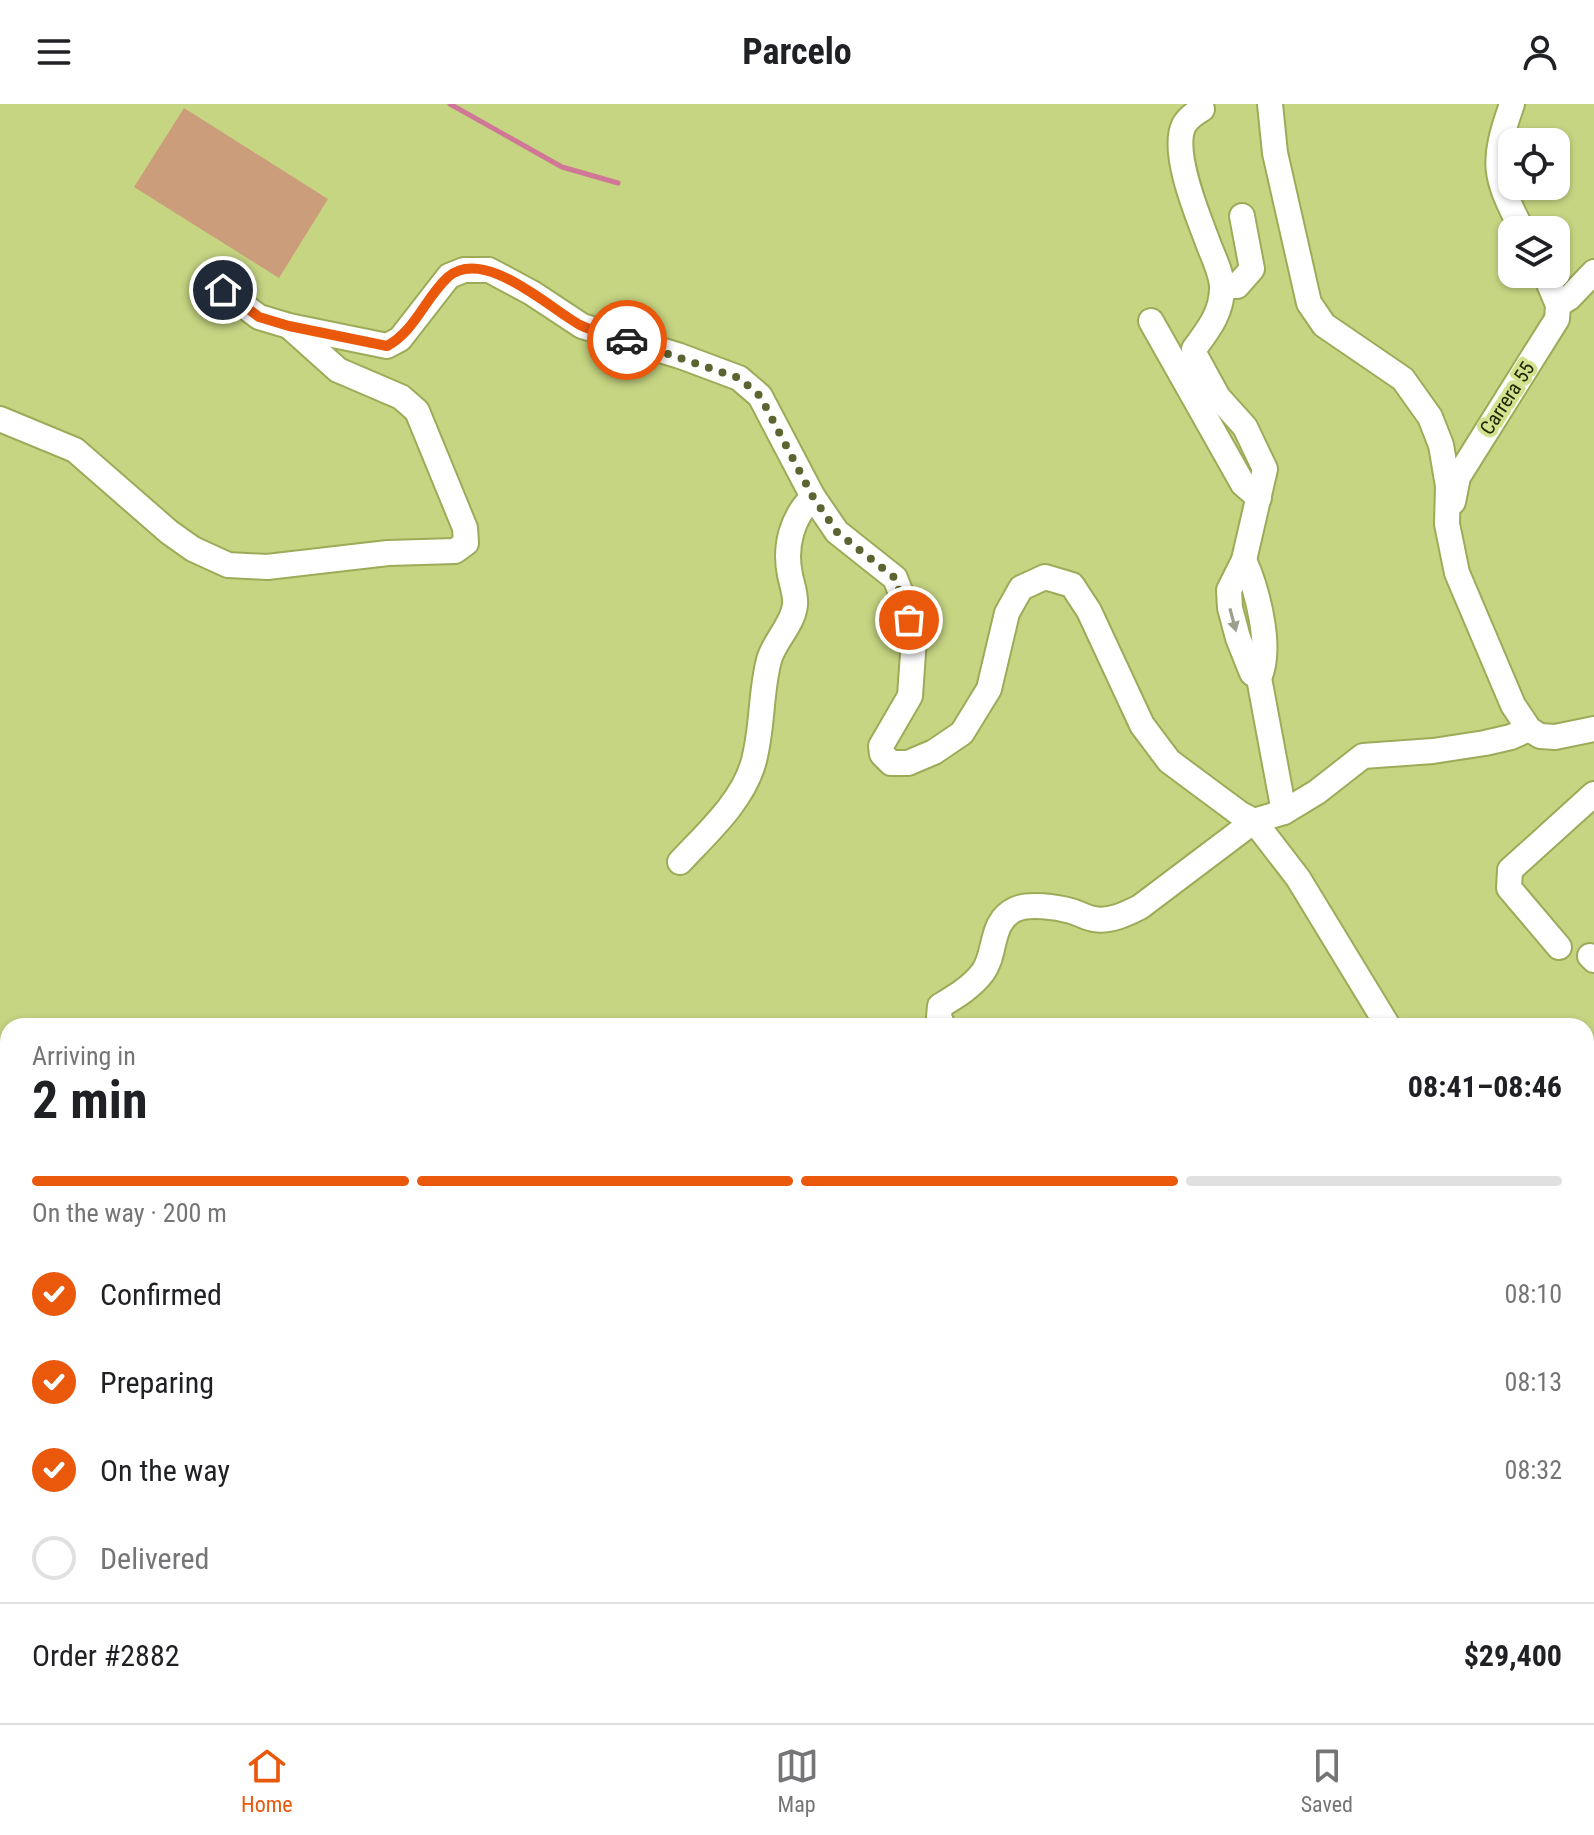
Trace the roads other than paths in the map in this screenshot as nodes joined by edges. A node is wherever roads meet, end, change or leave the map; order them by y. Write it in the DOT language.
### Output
graph roads {
  1 [pos="1270,104"];
  2 [pos="1512,104"];
  3 [pos="1202,109"];
  4 [pos="1242,216"];
  5 [pos="1515,216"];
  6 [pos="1594,272"];
  7 [pos="1222,286"];
  8 [pos="1551,288"];
  9 [pos="223,290"];
  10 [pos="1558,305"];
  11 [pos="1151,321"];
  12 [pos="289,326"];
  13 [pos="0,419"];
  14 [pos="813,497"];
  15 [pos="1259,498"];
  16 [pos="1447,524"];
  17 [pos="1529,729"];
  18 [pos="1594,729"];
  19 [pos="1594,794"];
  20 [pos="1284,812"];
  21 [pos="1254,821"];
  22 [pos="680,862"];
  23 [pos="1559,947"];
  24 [pos="939,1018"];
  25 [pos="1383,1018"];
  1 -- 16 [label="street"];
  2 -- 5 [label="street"];
  3 -- 7 [label="street"];
  4 -- 7 [label="street"];
  6 -- 10 [label="street"];
  7 -- 15 [label="street"];
  8 -- 10 [label="street"];
  9 -- 12 [label="street"];
  10 -- 16 [label="street, Carrera 55"];
  11 -- 15 [label="street"];
  12 -- 13 [label="street"];
  12 -- 14 [label="street"];
  14 -- 21 [label="street"];
  14 -- 22 [label="street"];
  15 -- 20 [label="street"];
  16 -- 17 [label="street"];
  17 -- 18 [label="street"];
  17 -- 20 [label="street"];
  19 -- 23 [label="street"];
  20 -- 21 [label="street"];
  21 -- 24 [label="street"];
  21 -- 25 [label="street"];
}
